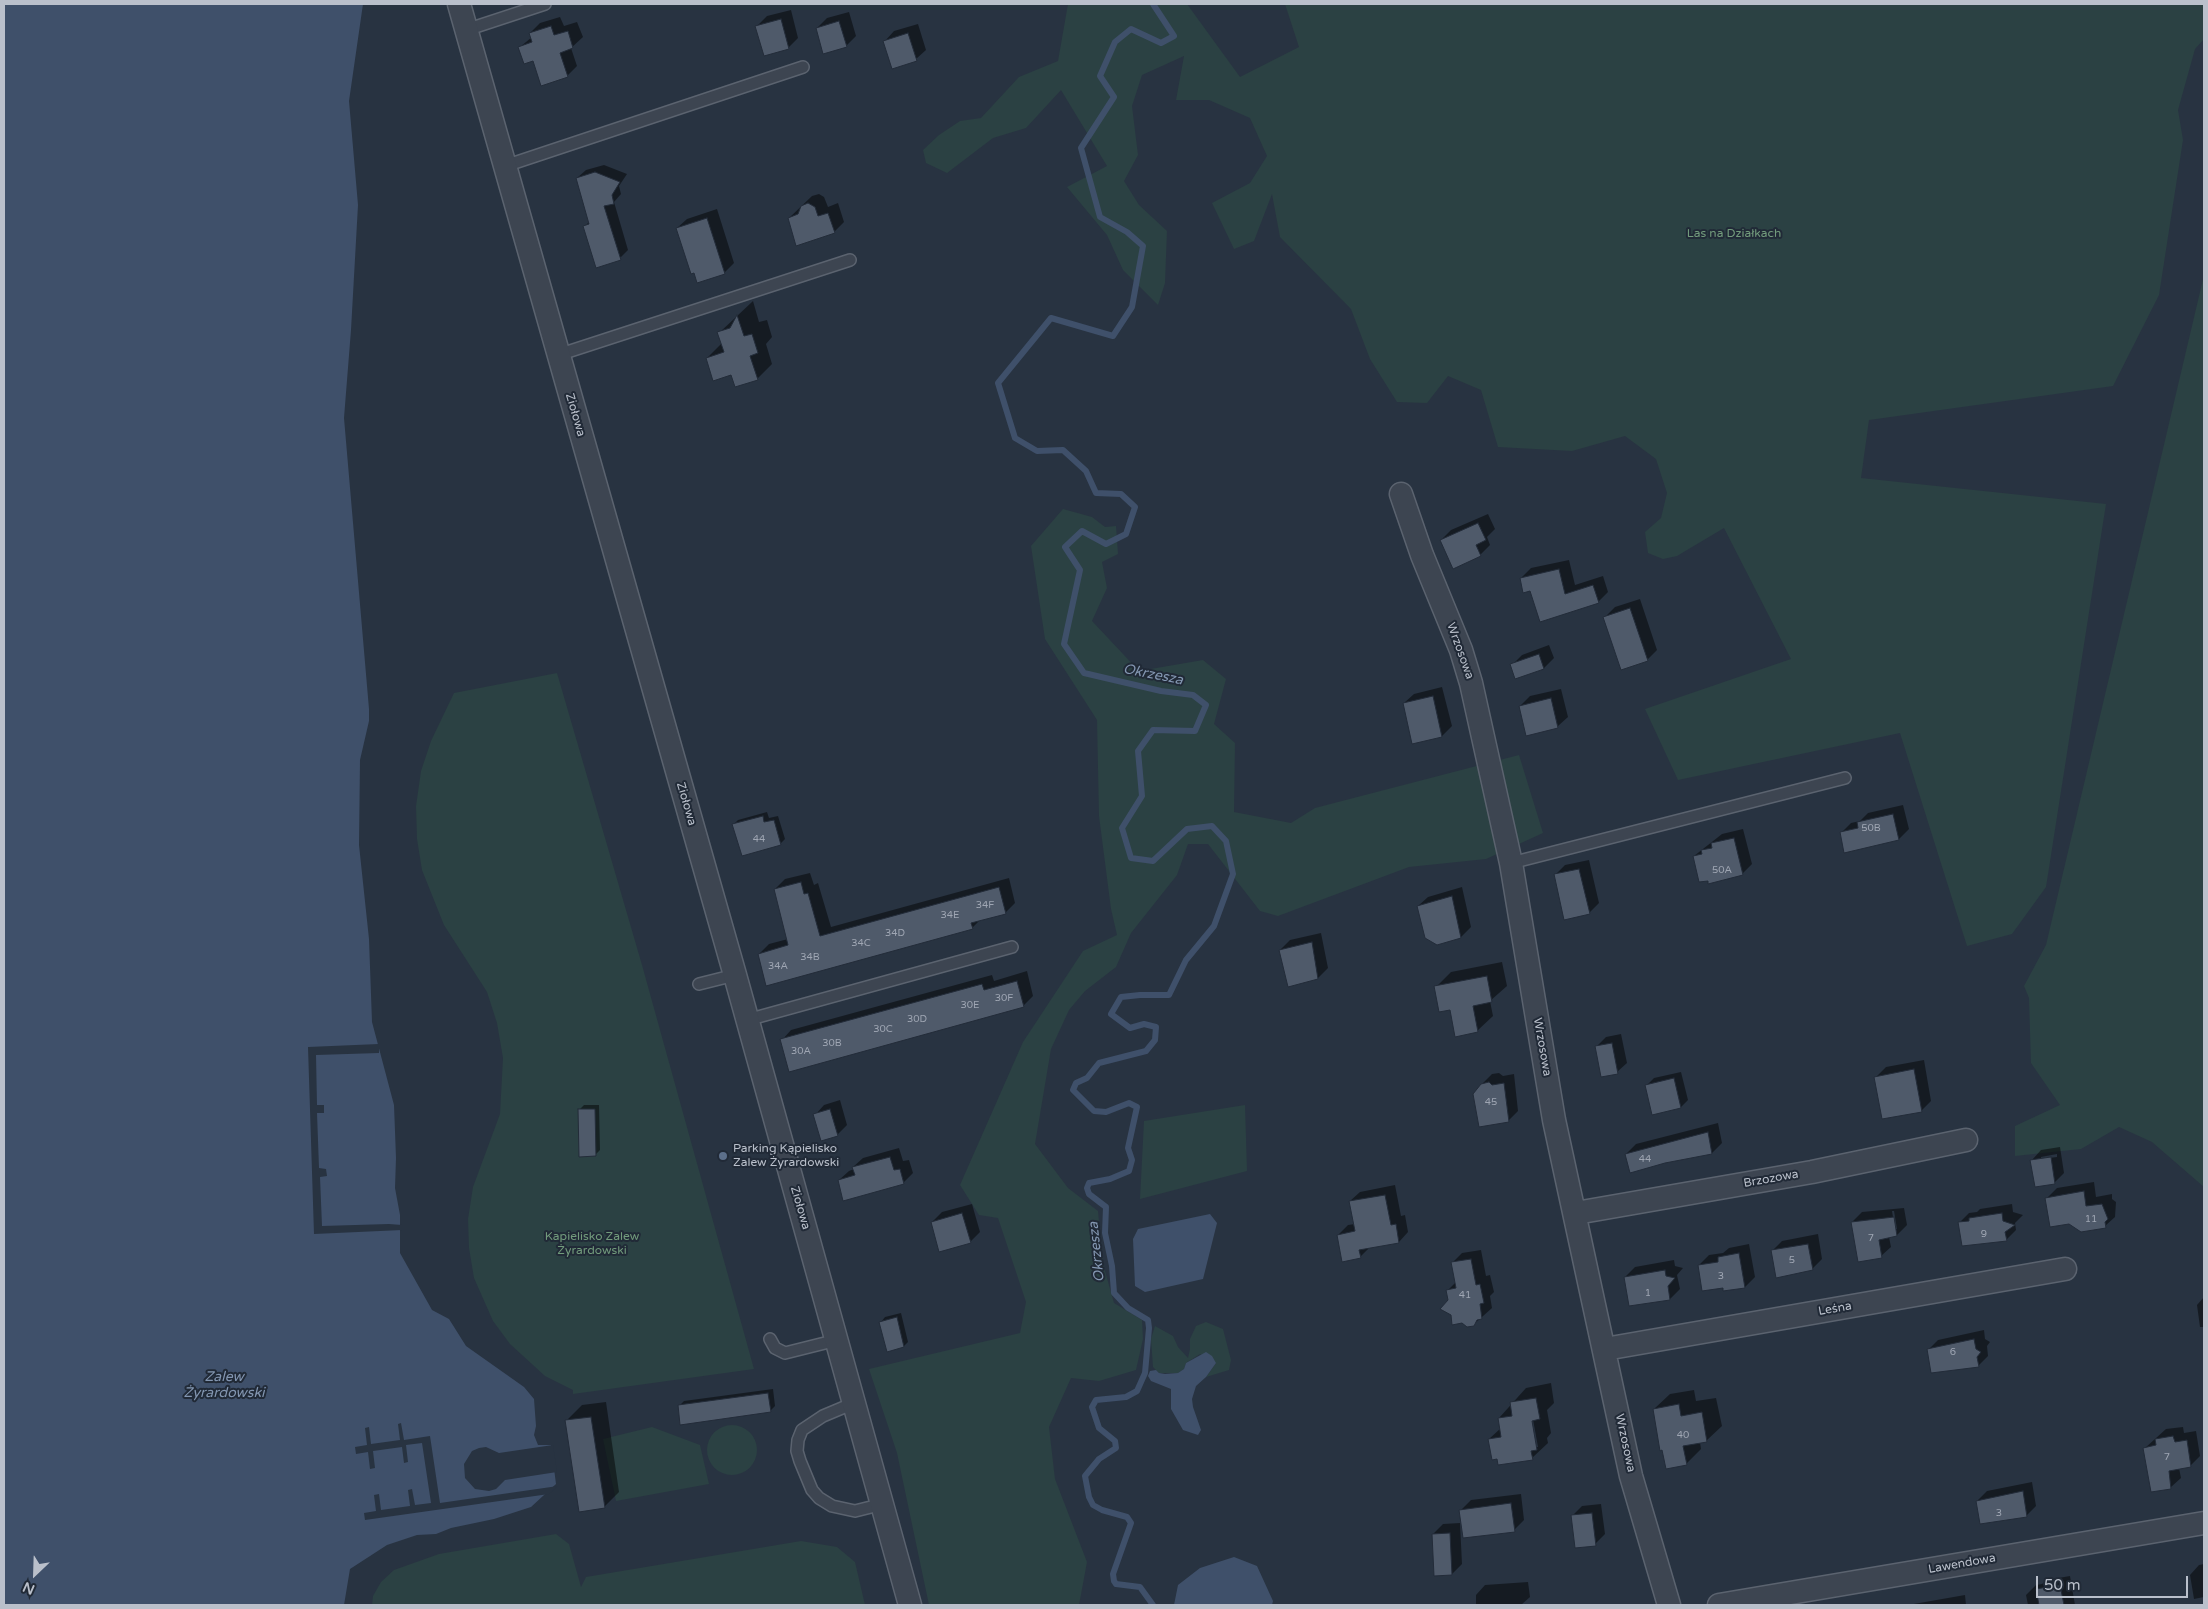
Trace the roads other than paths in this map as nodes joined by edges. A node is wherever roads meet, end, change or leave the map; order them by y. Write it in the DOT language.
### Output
graph roads {
  1 [pos="459,4"];
  2 [pos="545,4"];
  3 [pos="466,30"];
  4 [pos="803,67"];
  5 [pos="505,166"];
  6 [pos="850,260"];
  7 [pos="558,354"];
  8 [pos="1400,494"];
  9 [pos="1845,778"];
  10 [pos="1512,863"];
  11 [pos="1012,947"];
  12 [pos="735,974"];
  13 [pos="698,984"];
  14 [pos="747,1020"];
  15 [pos="1966,1140"];
  16 [pos="1576,1213"];
  17 [pos="2066,1269"];
  18 [pos="770,1339"];
  19 [pos="837,1340"];
  20 [pos="1605,1349"];
  21 [pos="854,1403"];
  22 [pos="882,1504"];
  23 [pos="2204,1523"];
  24 [pos="910,1605"];
  25 [pos="1669,1605"];
  26 [pos="1719,1605"];
  1 -- 3 [label="street, Ziołowa"];
  2 -- 3 [label="lane"];
  3 -- 5 [label="street, Ziołowa"];
  4 -- 5 [label="lane"];
  5 -- 7 [label="street, Ziołowa"];
  6 -- 7 [label="lane"];
  7 -- 12 [label="street, Ziołowa"];
  8 -- 10 [label="street, Wrzosowa"];
  9 -- 10 [label="lane"];
  10 -- 16 [label="street, Wrzosowa"];
  11 -- 14 [label="lane"];
  12 -- 13 [label="lane"];
  12 -- 14 [label="street, Ziołowa"];
  14 -- 19 [label="street, Ziołowa"];
  15 -- 16 [label="street, Brzozowa"];
  16 -- 20 [label="street, Wrzosowa"];
  17 -- 20 [label="street, Leśna"];
  18 -- 19 [label="lane"];
  19 -- 21 [label="street, Ziołowa"];
  20 -- 25 [label="street, Wrzosowa"];
  21 -- 22 [label="street, Ziołowa"];
  21 -- 22 [label="lane"];
  22 -- 24 [label="street, Ziołowa"];
  23 -- 26 [label="street, Lawendowa"];
}
